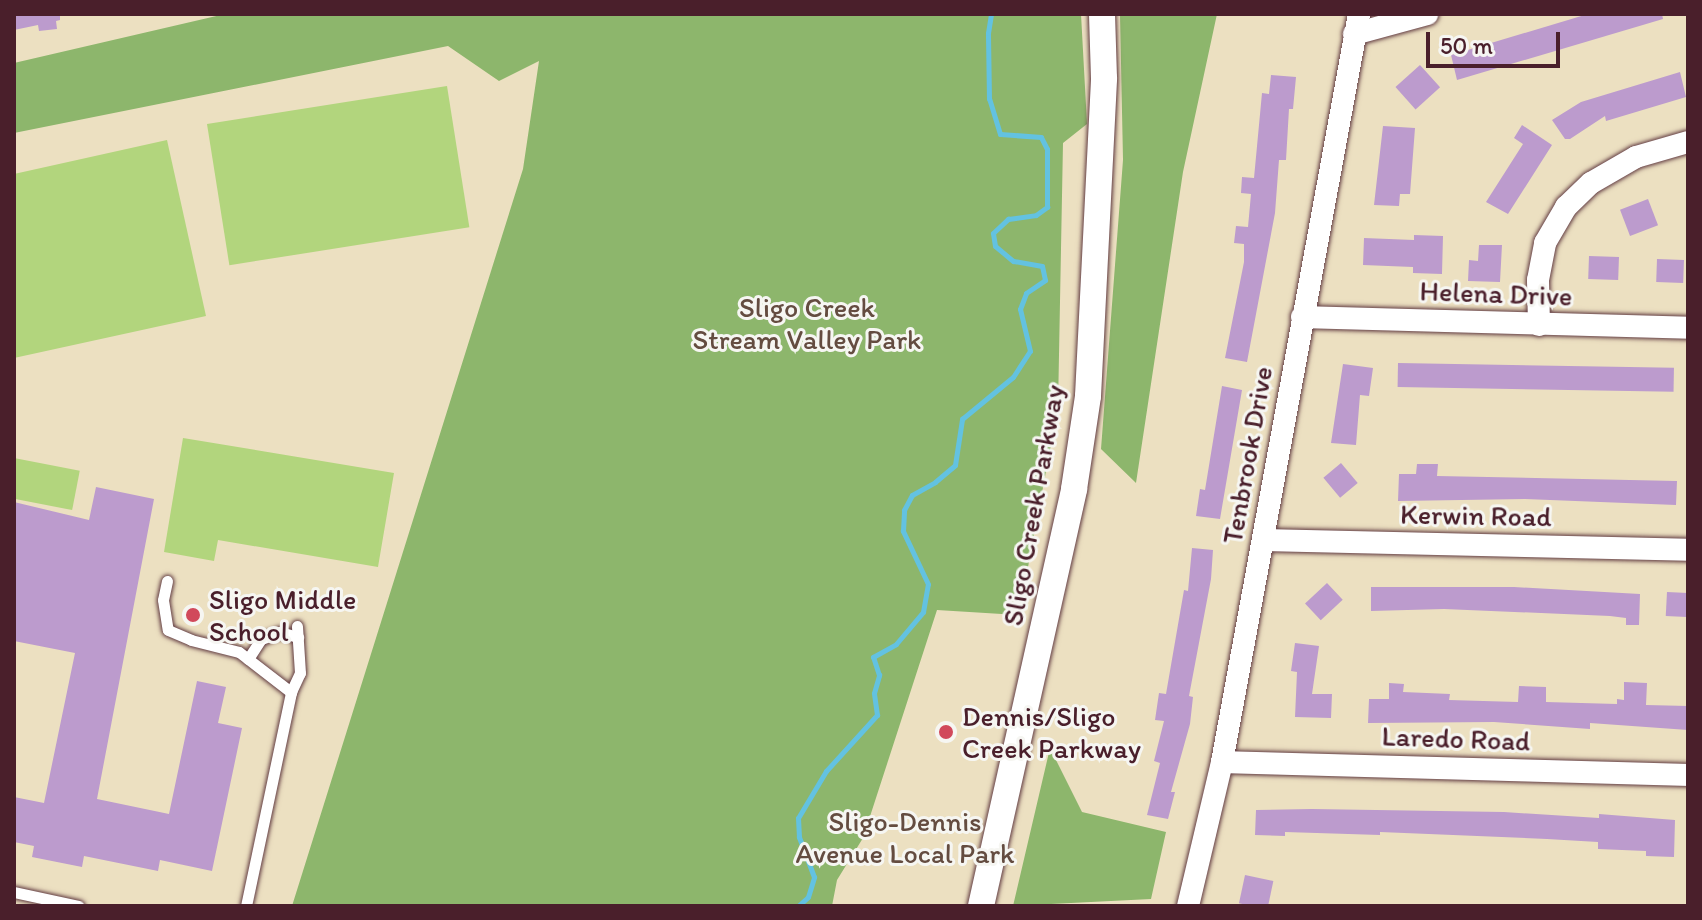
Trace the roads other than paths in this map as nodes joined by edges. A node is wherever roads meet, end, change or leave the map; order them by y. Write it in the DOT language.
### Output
graph roads {
  1 [pos="1102,14"];
  2 [pos="1427,14"];
  3 [pos="1356,24"];
  4 [pos="1688,142"];
  5 [pos="1302,317"];
  6 [pos="1539,325"];
  7 [pos="1688,328"];
  8 [pos="1263,540"];
  9 [pos="1688,550"];
  10 [pos="167,581"];
  11 [pos="248,659"];
  12 [pos="291,692"];
  13 [pos="1222,762"];
  14 [pos="1688,775"];
  15 [pos="14,892"];
  16 [pos="79,906"];
  17 [pos="246,906"];
  18 [pos="981,906"];
  19 [pos="1188,906"];
  1 -- 18 [label="street, Sligo Creek Parkway"];
  2 -- 3 [label="street"];
  3 -- 5 [label="street, Tenbrook Drive"];
  4 -- 6 [label="street"];
  5 -- 6 [label="street, Helena Drive"];
  5 -- 8 [label="street, Tenbrook Drive"];
  6 -- 7 [label="street, Helena Drive"];
  8 -- 9 [label="street, Kerwin Road"];
  8 -- 13 [label="street, Tenbrook Drive"];
  10 -- 11 [label="lane"];
  11 -- 12 [label="lane"];
  11 -- 12 [label="lane"];
  12 -- 17 [label="lane"];
  13 -- 14 [label="street, Laredo Road"];
  13 -- 19 [label="street, Tenbrook Drive"];
  15 -- 16 [label="lane"];
}
